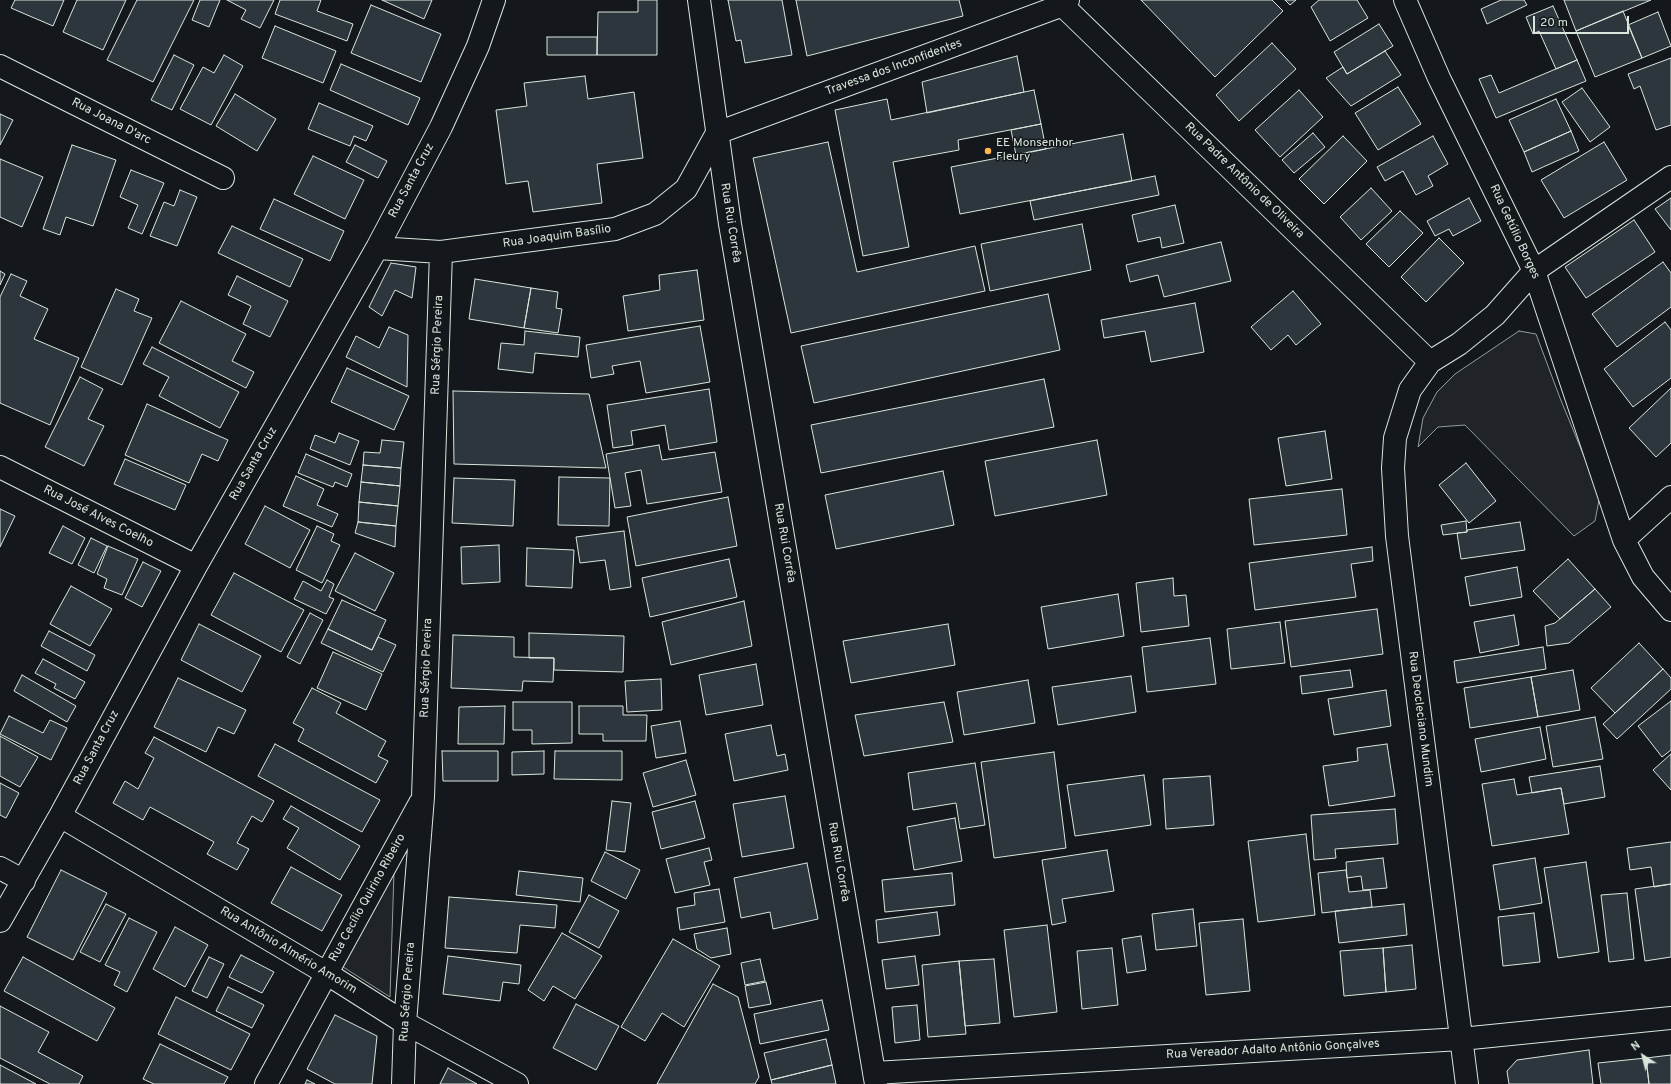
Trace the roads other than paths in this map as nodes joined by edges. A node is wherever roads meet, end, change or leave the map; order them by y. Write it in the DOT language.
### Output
graph roads {
  1 [pos="494,0"];
  2 [pos="699,0"];
  3 [pos="1405,0"];
  4 [pos="1063,2"];
  5 [pos="0,66"];
  6 [pos="717,133"];
  7 [pos="1671,177"];
  8 [pos="223,178"];
  9 [pos="377,248"];
  10 [pos="441,252"];
  11 [pos="1534,271"];
  12 [pos="1430,362"];
  13 [pos="0,467"];
  14 [pos="1671,497"];
  15 [pos="1624,540"];
  16 [pos="196,566"];
  17 [pos="1671,610"];
  18 [pos="423,797"];
  19 [pos="60,816"];
  20 [pos="0,868"];
  21 [pos="24,881"];
  22 [pos="0,921"];
  23 [pos="326,973"];
  24 [pos="1671,1018"];
  25 [pos="405,1023"];
  26 [pos="1461,1039"];
  27 [pos="875,1079"];
  28 [pos="266,1084"];
  29 [pos="403,1084"];
  30 [pos="517,1084"];
  31 [pos="1466,1084"];
  1 -- 9 [label="street, Rua Santa Cruz"];
  2 -- 6 [label="street, Rua Rui Corrêa"];
  3 -- 11 [label="street, Rua Getúlio Borges"];
  4 -- 6 [label="street, Travessa dos Inconfidentes"];
  4 -- 12 [label="street, Rua Padre Antônio de Oliveira"];
  5 -- 8 [label="street, Rua Joana D'arc"];
  6 -- 10 [label="street, Rua Joaquim Basílio"];
  6 -- 27 [label="street, Rua Rui Corrêa"];
  7 -- 11 [label="street"];
  9 -- 10 [label="street, Rua Joaquim Basílio"];
  9 -- 16 [label="street, Rua Santa Cruz"];
  10 -- 18 [label="street, Rua Sérgio Pereira"];
  11 -- 12 [label="street"];
  11 -- 15 [label="street, Rua Getúlio Borges"];
  12 -- 26 [label="street, Rua Deocleciano Mundim"];
  13 -- 16 [label="street, Rua José Alves Coelho"];
  14 -- 15 [label="street"];
  15 -- 17 [label="street"];
  16 -- 19 [label="street, Rua Santa Cruz"];
  18 -- 23 [label="street, Rua Cecílio Quirino Ribeiro"];
  18 -- 25 [label="street, Rua Sérgio Pereira"];
  19 -- 21 [label="street, Rua Santa Cruz"];
  19 -- 23 [label="street, Rua Antônio Almério Amorim"];
  20 -- 21 [label="street"];
  21 -- 22 [label="street, Rua Santa Cruz"];
  23 -- 25 [label="street, Rua Antônio Almério Amorim"];
  23 -- 28 [label="street, Rua Cecílio Quirino Ribeiro"];
  24 -- 26 [label="street, Rua Vereador Adalto Antônio Gonçalves"];
  25 -- 29 [label="street, Rua Sérgio Pereira"];
  25 -- 30 [label="street, Rua Antônio Almério Amorim"];
  26 -- 27 [label="street, Rua Vereador Adalto Antônio Gonçalves"];
  26 -- 31 [label="street, Rua Deocleciano Mundim"];
}
